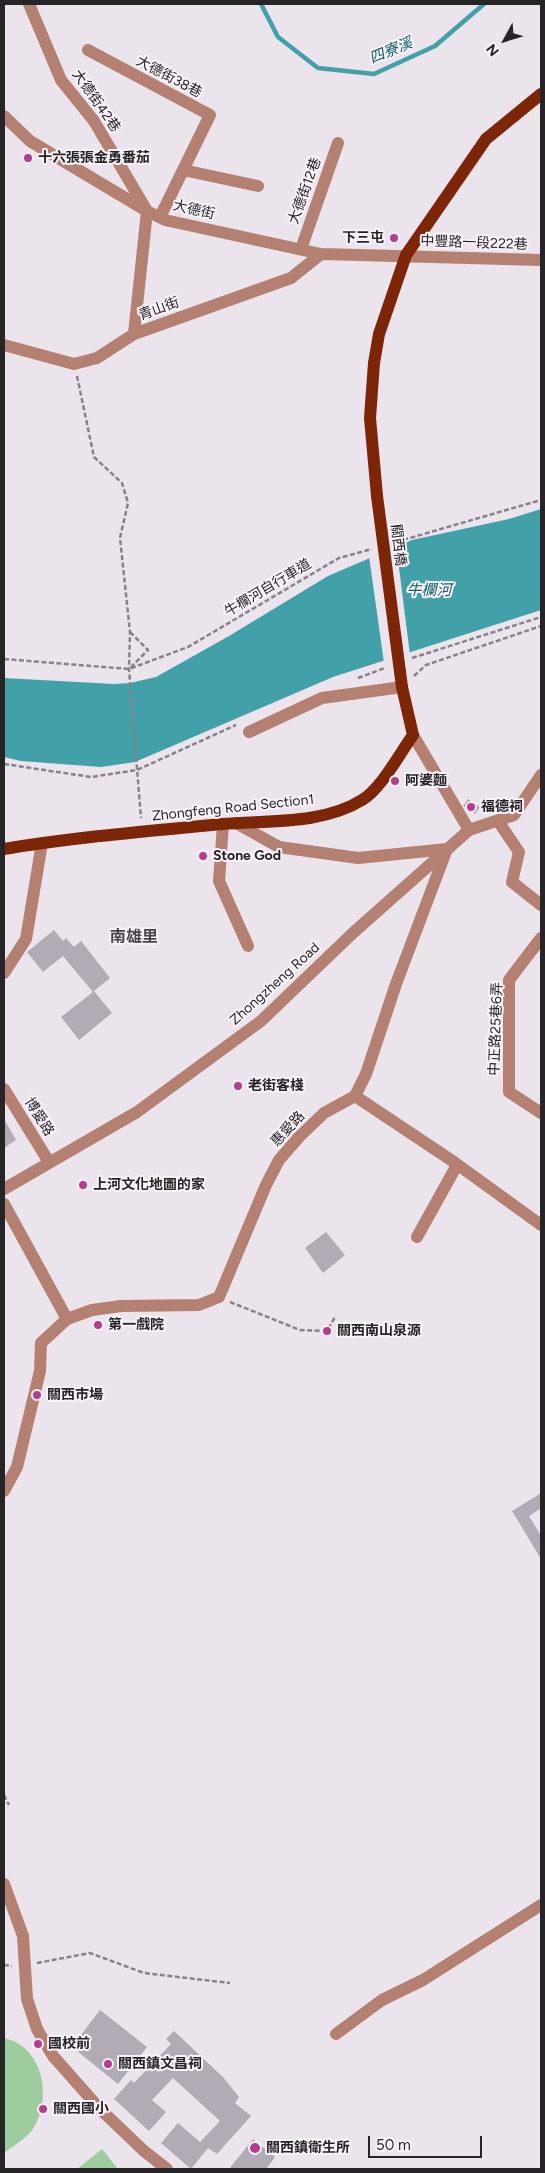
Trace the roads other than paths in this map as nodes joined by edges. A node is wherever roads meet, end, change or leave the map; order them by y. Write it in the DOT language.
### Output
graph roads {
  1 [pos="29,4"];
  2 [pos="88,50"];
  3 [pos="541,94"];
  4 [pos="4,116"];
  5 [pos="338,143"];
  6 [pos="183,170"];
  7 [pos="258,186"];
  8 [pos="147,212"];
  9 [pos="160,217"];
  10 [pos="301,249"];
  11 [pos="320,254"];
  12 [pos="406,255"];
  13 [pos="541,260"];
  14 [pos="134,334"];
  15 [pos="4,345"];
  16 [pos="402,687"];
  17 [pos="249,732"];
  18 [pos="413,734"];
  19 [pos="541,775"];
  20 [pos="498,821"];
  21 [pos="229,824"];
  22 [pos="469,830"];
  23 [pos="42,843"];
  24 [pos="4,849"];
  25 [pos="447,849"];
  26 [pos="541,905"];
  27 [pos="541,938"];
  28 [pos="248,946"];
  29 [pos="4,973"];
  30 [pos="4,1089"];
  31 [pos="355,1096"];
  32 [pos="541,1112"];
  33 [pos="49,1162"];
  34 [pos="457,1165"];
  35 [pos="4,1189"];
  36 [pos="4,1204"];
  37 [pos="541,1225"];
  38 [pos="417,1237"];
  39 [pos="67,1319"];
  40 [pos="5,1485"];
  41 [pos="4,1884"];
  42 [pos="541,1905"];
  43 [pos="336,2034"];
  44 [pos="167,2169"];
  1 -- 8 [label="street, 大德街42巷"];
  2 -- 6 [label="street, 大德街38巷"];
  3 -- 12 [label="main road"];
  4 -- 8 [label="street, 大德街"];
  5 -- 10 [label="street, 大德街12巷"];
  6 -- 7 [label="street"];
  6 -- 9 [label="street, 大德街38巷"];
  8 -- 9 [label="street, 大德街"];
  8 -- 14 [label="street"];
  9 -- 10 [label="street, 大德街"];
  10 -- 11 [label="street, 大德街"];
  11 -- 12 [label="street, 大德街"];
  11 -- 14 [label="street, 青山街"];
  12 -- 13 [label="street, 中豐路一段222巷"];
  12 -- 16 [label="main road, 關西橋, bridge"];
  14 -- 15 [label="street, 青山街"];
  16 -- 17 [label="street"];
  16 -- 18 [label="main road"];
  18 -- 21 [label="main road, Zhongfeng Road Section1"];
  18 -- 22 [label="street"];
  19 -- 20 [label="street, Zhongzheng Road"];
  20 -- 22 [label="street, Zhongzheng Road"];
  20 -- 26 [label="street"];
  21 -- 23 [label="main road, Zhongfeng Road Section1"];
  21 -- 25 [label="street"];
  21 -- 28 [label="street"];
  22 -- 25 [label="street, Zhongzheng Road"];
  23 -- 24 [label="main road, Zhongfeng Road Section1"];
  23 -- 29 [label="street"];
  25 -- 31 [label="street"];
  25 -- 33 [label="street, Zhongzheng Road"];
  27 -- 32 [label="street, 中正路25巷6弄"];
  30 -- 33 [label="street, 博愛路"];
  31 -- 34 [label="street"];
  31 -- 39 [label="street, 惠愛路"];
  33 -- 35 [label="street, Zhongzheng Road"];
  34 -- 37 [label="street"];
  34 -- 38 [label="street"];
  36 -- 39 [label="street"];
  39 -- 40 [label="street"];
  41 -- 44 [label="street"];
  42 -- 43 [label="street"];
}
